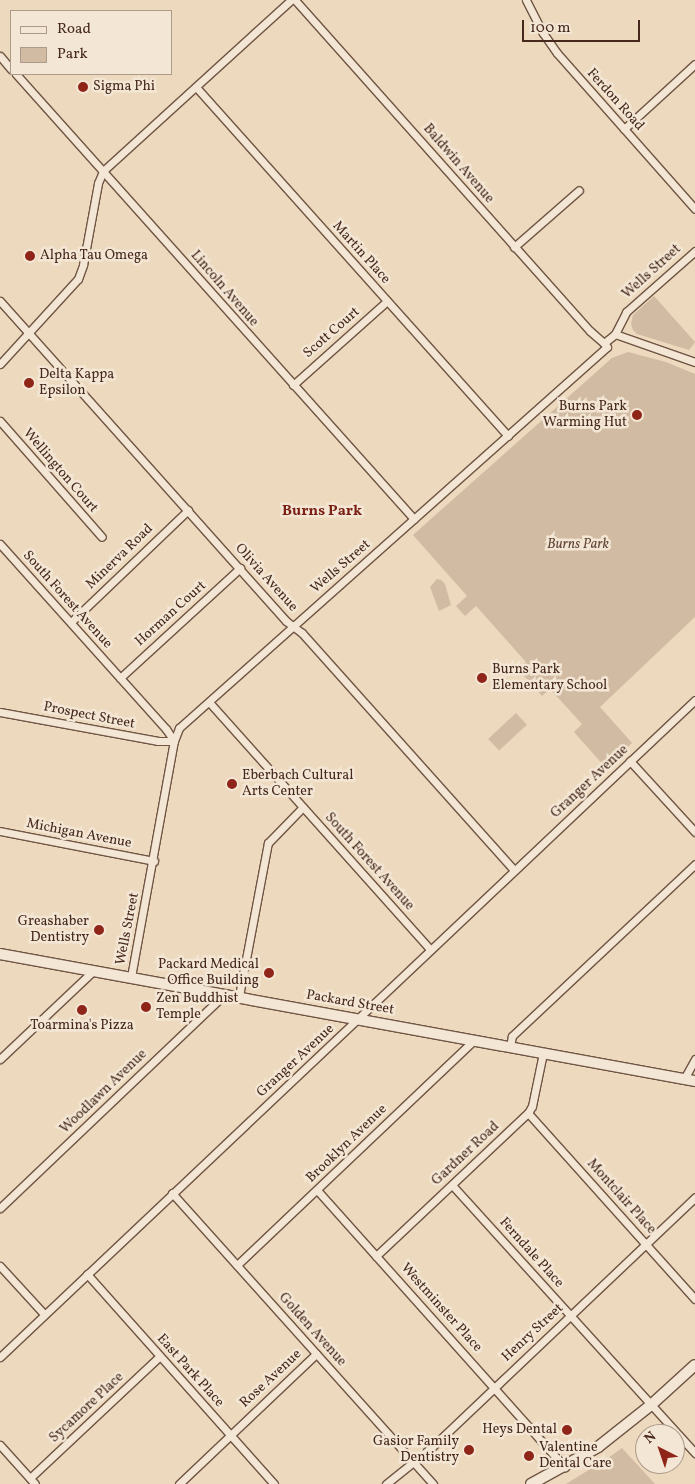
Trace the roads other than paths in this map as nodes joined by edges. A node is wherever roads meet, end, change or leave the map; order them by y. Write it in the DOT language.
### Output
graph roads {
  1 [pos="293,0"];
  2 [pos="526,0"];
  3 [pos="0,56"];
  4 [pos="695,64"];
  5 [pos="10,68"];
  6 [pos="17,75"];
  7 [pos="196,87"];
  8 [pos="624,129"];
  9 [pos="103,171"];
  10 [pos="579,190"];
  11 [pos="695,209"];
  12 [pos="514,247"];
  13 [pos="695,251"];
  14 [pos="0,300"];
  15 [pos="387,301"];
  16 [pos="28,332"];
  17 [pos="615,334"];
  18 [pos="604,344"];
  19 [pos="695,362"];
  20 [pos="0,364"];
  21 [pos="292,385"];
  22 [pos="0,421"];
  23 [pos="508,436"];
  24 [pos="188,510"];
  25 [pos="414,520"];
  26 [pos="102,537"];
  27 [pos="0,544"];
  28 [pos="240,568"];
  29 [pos="70,622"];
  30 [pos="293,626"];
  31 [pos="120,678"];
  32 [pos="695,700"];
  33 [pos="209,702"];
  34 [pos="0,712"];
  35 [pos="174,741"];
  36 [pos="630,761"];
  37 [pos="303,807"];
  38 [pos="0,831"];
  39 [pos="695,832"];
  40 [pos="154,861"];
  41 [pos="695,864"];
  42 [pos="514,870"];
  43 [pos="430,949"];
  44 [pos="0,954"];
  45 [pos="93,971"];
  46 [pos="131,978"];
  47 [pos="225,994"];
  48 [pos="238,996"];
  49 [pos="359,1019"];
  50 [pos="474,1040"];
  51 [pos="510,1047"];
  52 [pos="543,1053"];
  53 [pos="0,1059"];
  54 [pos="695,1059"];
  55 [pos="684,1079"];
  56 [pos="695,1081"];
  57 [pos="528,1113"];
  58 [pos="452,1185"];
  59 [pos="317,1190"];
  60 [pos="172,1193"];
  61 [pos="695,1197"];
  62 [pos="0,1208"];
  63 [pos="646,1244"];
  64 [pos="376,1256"];
  65 [pos="237,1265"];
  66 [pos="0,1266"];
  67 [pos="87,1274"];
  68 [pos="695,1299"];
  69 [pos="44,1314"];
  70 [pos="571,1316"];
  71 [pos="316,1354"];
  72 [pos="160,1356"];
  73 [pos="0,1357"];
  74 [pos="695,1365"];
  75 [pos="495,1386"];
  76 [pos="651,1405"];
  77 [pos="230,1435"];
  78 [pos="0,1445"];
  79 [pos="695,1453"];
  80 [pos="413,1462"];
  81 [pos="566,1467"];
  82 [pos="32,1481"];
  83 [pos="179,1484"];
  84 [pos="274,1484"];
  85 [pos="386,1484"];
  86 [pos="433,1484"];
  87 [pos="531,1484"];
  1 -- 7 [label="street"];
  1 -- 12 [label="street, Baldwin Avenue"];
  2 -- 8 [label="street, Ferdon Road"];
  3 -- 5 [label="street"];
  4 -- 8 [label="street"];
  6 -- 9 [label="street, Lincoln Avenue"];
  7 -- 9 [label="street"];
  7 -- 15 [label="street, Martin Place"];
  8 -- 11 [label="street, Ferdon Road"];
  9 -- 16 [label="street"];
  9 -- 21 [label="street, Lincoln Avenue"];
  10 -- 12 [label="street"];
  12 -- 18 [label="street, Baldwin Avenue"];
  13 -- 17 [label="street, Wells Street"];
  14 -- 16 [label="street, Olivia Avenue"];
  15 -- 21 [label="street, Scott Court"];
  15 -- 23 [label="street, Martin Place"];
  16 -- 20 [label="street"];
  16 -- 24 [label="street, Olivia Avenue"];
  17 -- 18 [label="street, Wells Street"];
  17 -- 19 [label="street"];
  18 -- 23 [label="street, Wells Street"];
  21 -- 25 [label="street, Lincoln Avenue"];
  22 -- 26 [label="street, Wellington Court"];
  23 -- 25 [label="street, Wells Street"];
  24 -- 28 [label="street, Olivia Avenue"];
  24 -- 29 [label="street, Minerva Road"];
  25 -- 30 [label="street, Wells Street"];
  27 -- 29 [label="street, South Forest Avenue"];
  28 -- 30 [label="street, Olivia Avenue"];
  28 -- 31 [label="street, Horman Court"];
  29 -- 31 [label="street, South Forest Avenue"];
  30 -- 33 [label="street, Wells Street"];
  30 -- 42 [label="street, Olivia Avenue"];
  31 -- 35 [label="street, South Forest Avenue"];
  32 -- 36 [label="street, Granger Avenue"];
  33 -- 35 [label="street, Wells Street"];
  33 -- 37 [label="street, South Forest Avenue"];
  34 -- 35 [label="street, Prospect Street"];
  35 -- 40 [label="street, Wells Street"];
  36 -- 39 [label="street"];
  36 -- 42 [label="street, Granger Avenue"];
  37 -- 43 [label="street, South Forest Avenue"];
  37 -- 48 [label="street"];
  38 -- 40 [label="street, Michigan Avenue"];
  40 -- 46 [label="street, Wells Street"];
  41 -- 51 [label="street"];
  42 -- 43 [label="street, Granger Avenue"];
  43 -- 49 [label="street, Granger Avenue"];
  44 -- 45 [label="main road, Packard Street"];
  45 -- 46 [label="main road, Packard Street"];
  45 -- 53 [label="street"];
  46 -- 47 [label="main road, Packard Street"];
  47 -- 48 [label="main road, Packard Street"];
  47 -- 62 [label="street, Woodlawn Avenue"];
  48 -- 49 [label="main road, Packard Street"];
  49 -- 50 [label="main road, Packard Street"];
  49 -- 60 [label="street, Granger Avenue"];
  50 -- 51 [label="main road, Packard Street"];
  50 -- 59 [label="street, Brooklyn Avenue"];
  51 -- 52 [label="main road, Packard Street"];
  52 -- 55 [label="main road, Packard Street"];
  52 -- 57 [label="street, Gardner Road"];
  54 -- 55 [label="street"];
  55 -- 56 [label="main road, Packard Street"];
  57 -- 58 [label="street, Gardner Road"];
  57 -- 63 [label="street, Montclair Place"];
  58 -- 64 [label="street, Gardner Road"];
  58 -- 70 [label="street, Ferndale Place"];
  59 -- 64 [label="street, Westminster Place"];
  59 -- 65 [label="street, Brooklyn Avenue"];
  60 -- 65 [label="street, Golden Avenue"];
  60 -- 67 [label="street, Granger Avenue"];
  61 -- 63 [label="street, Henry Street"];
  63 -- 68 [label="street, Montclair Place"];
  63 -- 70 [label="street, Henry Street"];
  64 -- 75 [label="street, Westminster Place"];
  65 -- 71 [label="street, Golden Avenue"];
  66 -- 69 [label="street"];
  67 -- 69 [label="street, Granger Avenue"];
  67 -- 72 [label="street, East Park Place"];
  69 -- 73 [label="street, Granger Avenue"];
  70 -- 75 [label="street, Henry Street"];
  70 -- 76 [label="street, Ferndale Place"];
  71 -- 77 [label="street, Rose Avenue"];
  71 -- 80 [label="street, Golden Avenue"];
  72 -- 77 [label="street, East Park Place"];
  72 -- 82 [label="street, Sycamore Place"];
  74 -- 76 [label="main road"];
  75 -- 80 [label="street, Henry Street"];
  75 -- 81 [label="street, Westminster Place"];
  76 -- 79 [label="street, Ferndale Place"];
  76 -- 81 [label="main road"];
  77 -- 83 [label="street, Rose Avenue"];
  77 -- 84 [label="street, East Park Place"];
  78 -- 82 [label="street"];
  80 -- 85 [label="street, Henry Street"];
  80 -- 86 [label="street, Golden Avenue"];
  81 -- 87 [label="main road"];
}
